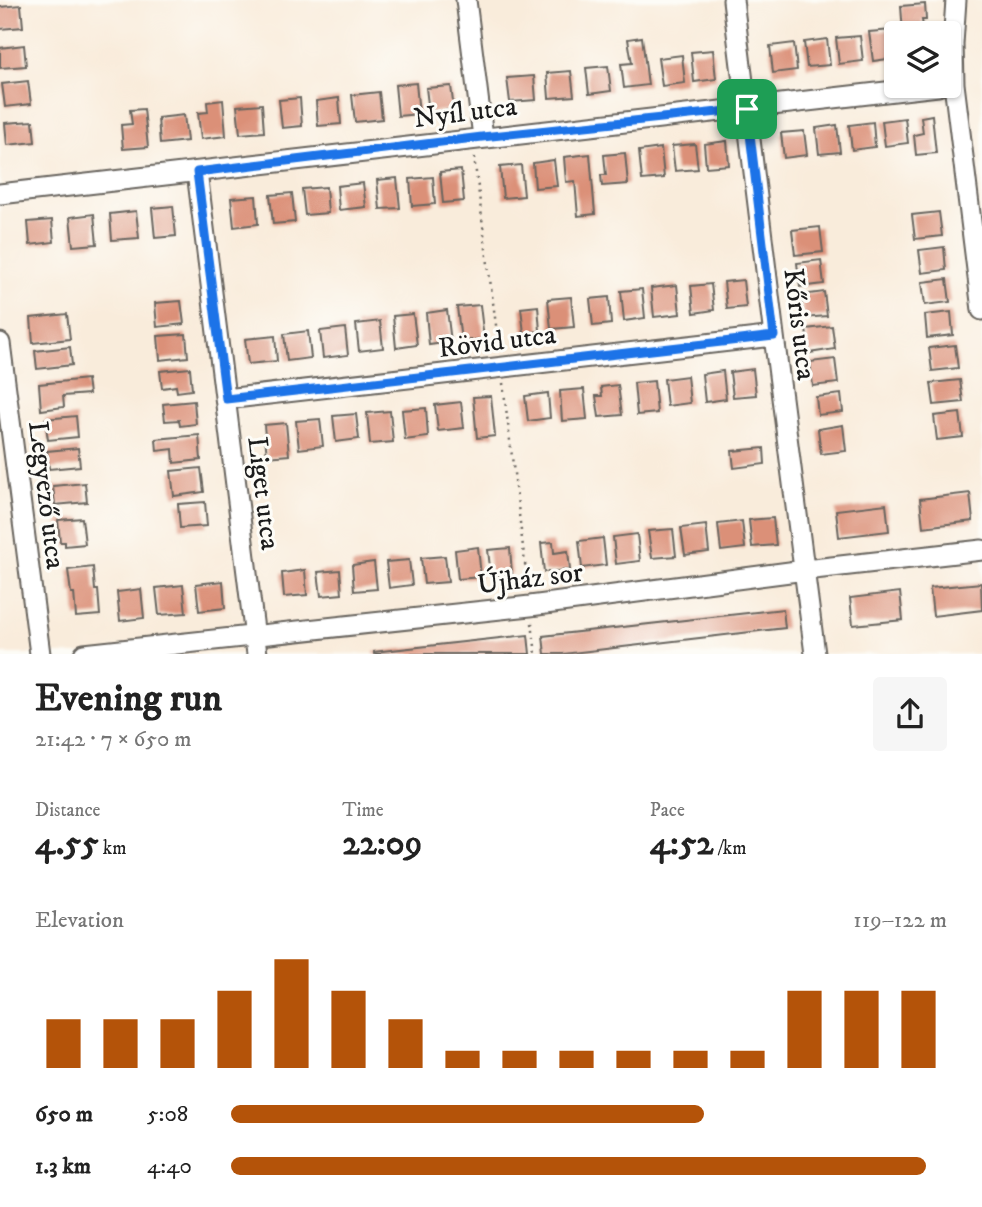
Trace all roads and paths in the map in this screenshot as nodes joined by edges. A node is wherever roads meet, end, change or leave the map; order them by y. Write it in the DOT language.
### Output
graph roads {
  1 [pos="466,0"];
  2 [pos="733,0"];
  3 [pos="956,0"];
  4 [pos="955,21"];
  5 [pos="884,93"];
  6 [pos="949,98"];
  7 [pos="747,109"];
  8 [pos="482,137"];
  9 [pos="197,172"];
  10 [pos="0,194"];
  11 [pos="982,310"];
  12 [pos="774,336"];
  13 [pos="0,343"];
  14 [pos="501,368"];
  15 [pos="226,399"];
  16 [pos="982,550"];
  17 [pos="805,570"];
  18 [pos="530,606"];
  19 [pos="256,645"];
  20 [pos="40,654"];
  21 [pos="84,654"];
  22 [pos="536,654"];
  23 [pos="815,654"];
  1 -- 8 [label="street"];
  2 -- 7 [label="street, Kőris utca"];
  3 -- 4 [label="street"];
  5 -- 7 [label="street, Nyíl utca"];
  6 -- 11 [label="street"];
  7 -- 8 [label="street, Nyíl utca"];
  7 -- 12 [label="street, Kőris utca"];
  8 -- 9 [label="street, Nyíl utca"];
  8 -- 14 [label="path"];
  9 -- 10 [label="street, Nyíl utca"];
  9 -- 15 [label="street, Liget utca"];
  12 -- 14 [label="street, Rövid utca"];
  12 -- 17 [label="street, Kőris utca"];
  13 -- 20 [label="street, Legyező utca"];
  14 -- 15 [label="street, Rövid utca"];
  14 -- 18 [label="path"];
  15 -- 19 [label="street, Liget utca"];
  16 -- 17 [label="street, Újház sor"];
  17 -- 18 [label="street, Újház sor"];
  17 -- 23 [label="street, Kőris utca"];
  18 -- 19 [label="street, Újház sor"];
  18 -- 22 [label="path"];
  19 -- 21 [label="street, Újház sor"];
}
